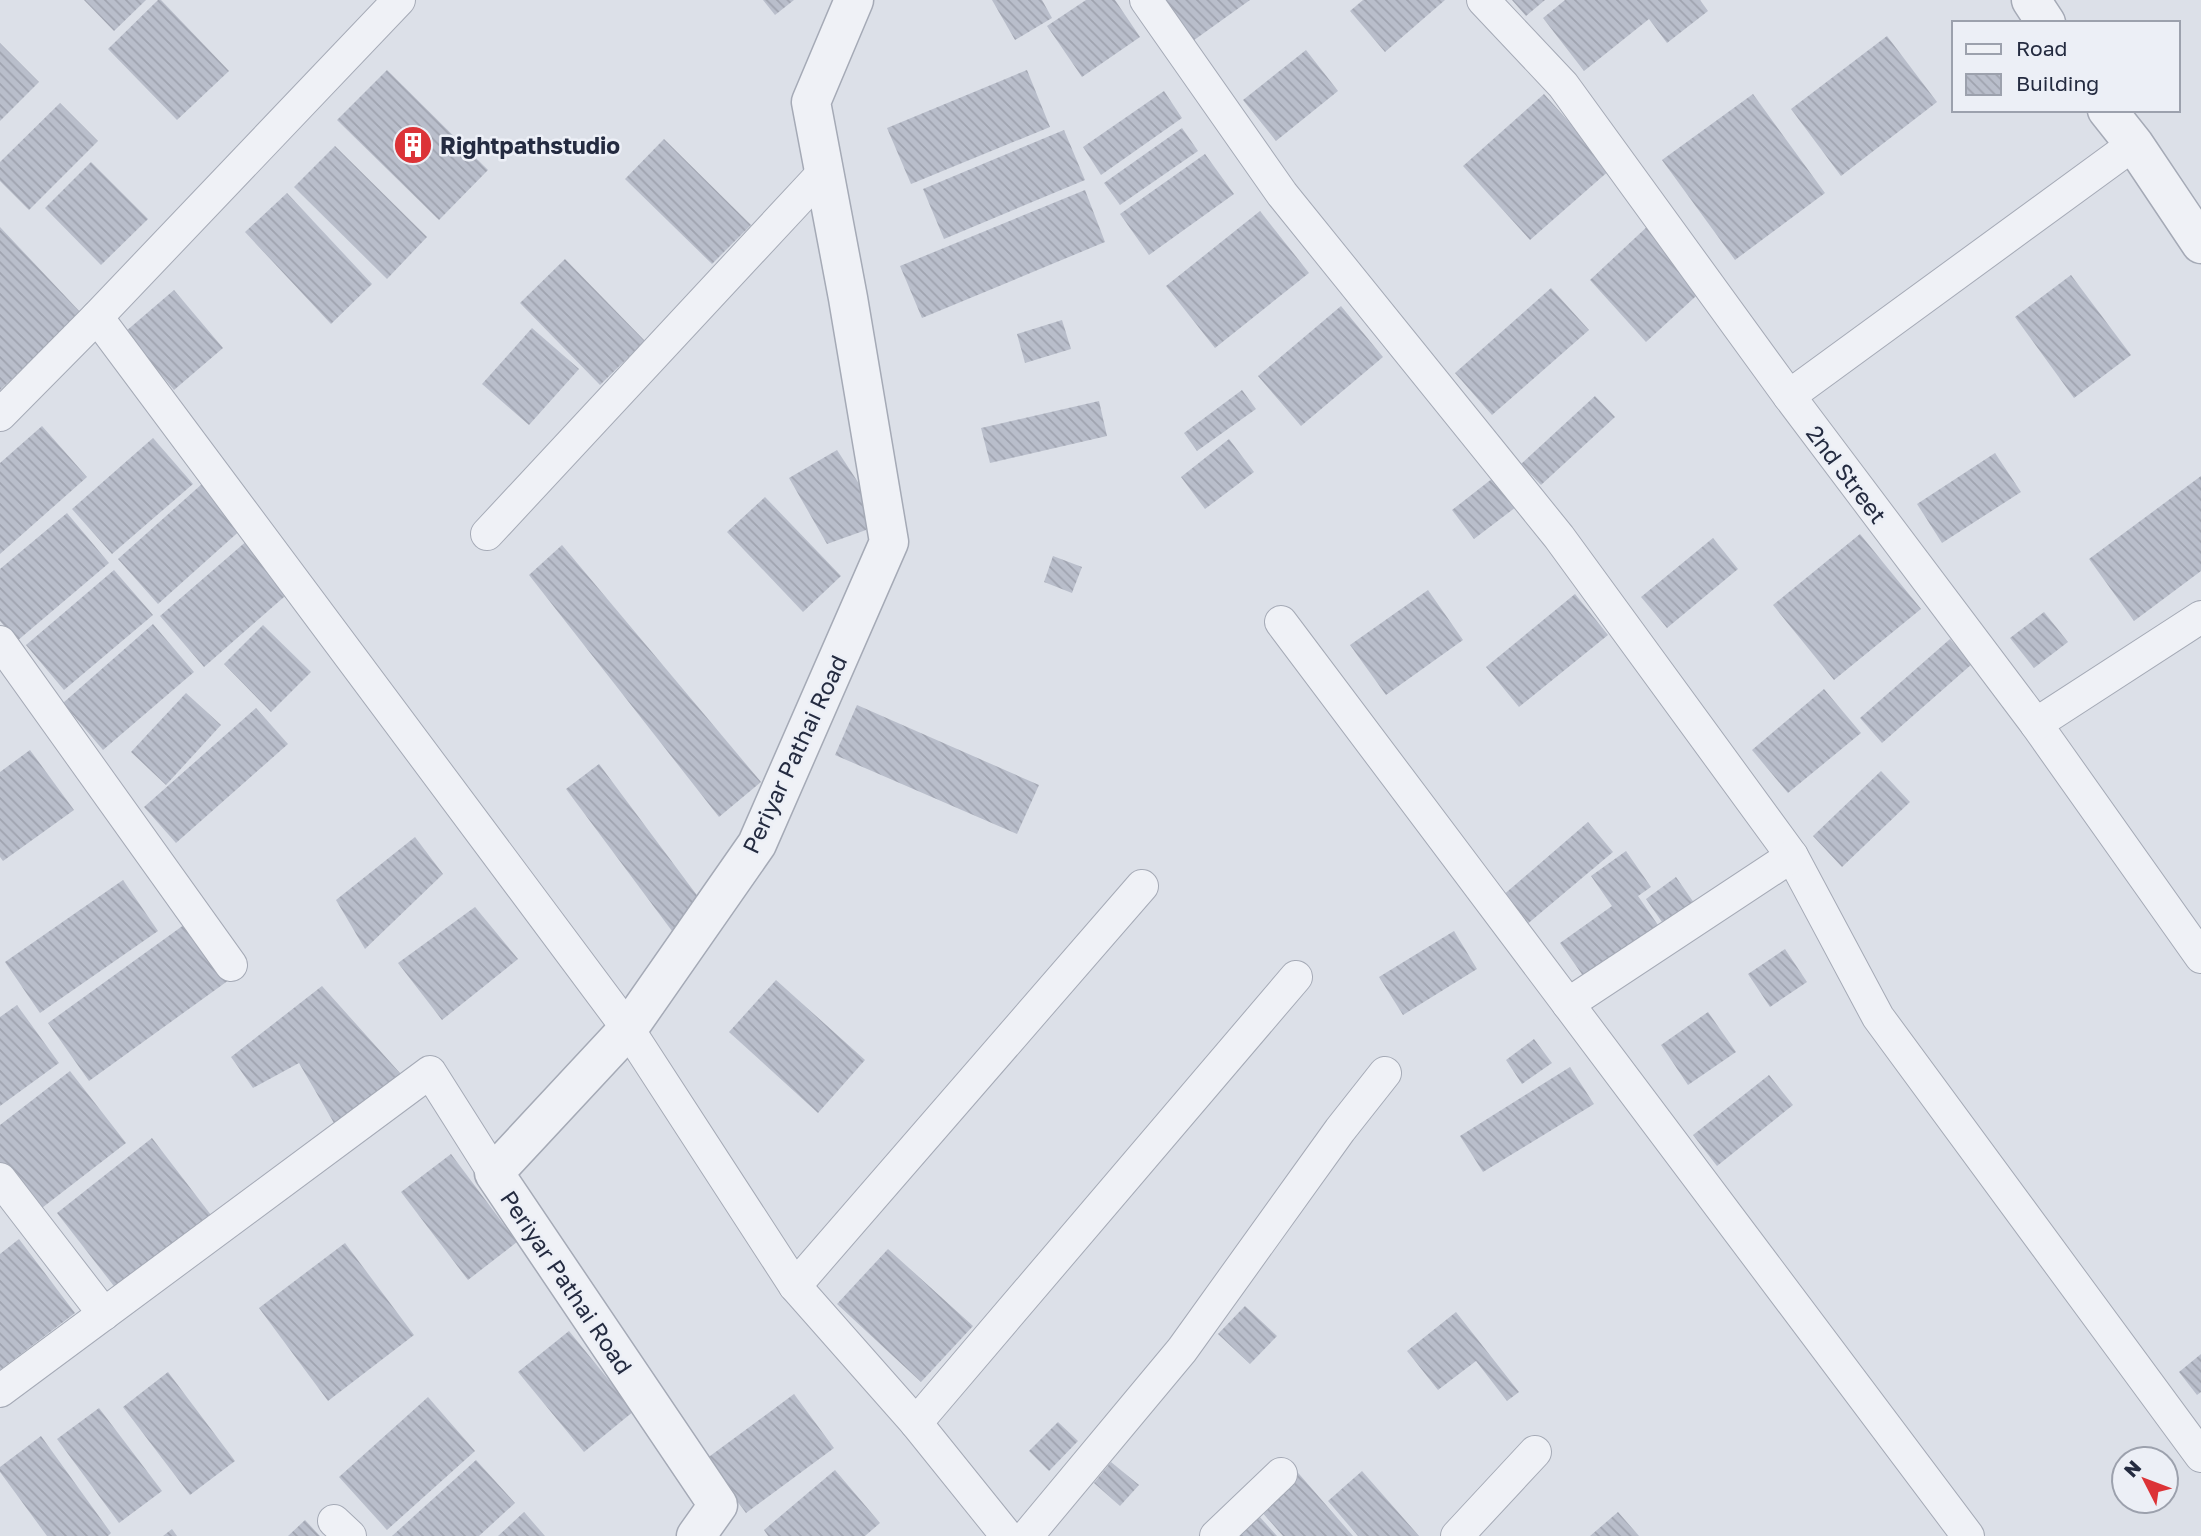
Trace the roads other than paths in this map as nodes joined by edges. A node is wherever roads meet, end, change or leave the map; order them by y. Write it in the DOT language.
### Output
graph roads {
  1 [pos="399,0"];
  2 [pos="854,0"];
  3 [pos="1146,0"];
  4 [pos="1483,0"];
  5 [pos="2031,0"];
  6 [pos="2045,21"];
  7 [pos="2109,112"];
  8 [pos="2134,144"];
  9 [pos="822,173"];
  10 [pos="2201,244"];
  11 [pos="97,317"];
  12 [pos="1789,396"];
  13 [pos="0,415"];
  14 [pos="487,534"];
  15 [pos="2201,617"];
  16 [pos="1281,622"];
  17 [pos="0,642"];
  18 [pos="2036,724"];
  19 [pos="1791,856"];
  20 [pos="1142,886"];
  21 [pos="2201,957"];
  22 [pos="231,965"];
  23 [pos="1296,977"];
  24 [pos="1568,1004"];
  25 [pos="628,1029"];
  26 [pos="1385,1073"];
  27 [pos="494,1174"];
  28 [pos="0,1179"];
  29 [pos="795,1286"];
  30 [pos="104,1314"];
  31 [pos="0,1391"];
  32 [pos="916,1423"];
  33 [pos="1535,1452"];
  34 [pos="2201,1456"];
  35 [pos="1280,1474"];
  36 [pos="696,1536"];
  37 [pos="1007,1536"];
  38 [pos="1027,1536"];
  39 [pos="1216,1536"];
  40 [pos="1457,1536"];
  41 [pos="1968,1536"];
  1 -- 11 [label="street"];
  2 -- 9 [label="street, Periyar Pathai Road"];
  3 -- 19 [label="street"];
  4 -- 12 [label="street, 2nd Street"];
  5 -- 6 [label="street"];
  7 -- 8 [label="street"];
  8 -- 10 [label="street"];
  8 -- 12 [label="street"];
  9 -- 14 [label="street"];
  9 -- 25 [label="street, Periyar Pathai Road"];
  11 -- 13 [label="street"];
  11 -- 25 [label="street"];
  12 -- 18 [label="street, 2nd Street"];
  15 -- 18 [label="street"];
  16 -- 24 [label="street"];
  17 -- 22 [label="street"];
  18 -- 21 [label="street, 2nd Street"];
  19 -- 24 [label="street"];
  19 -- 34 [label="street"];
  20 -- 29 [label="street"];
  23 -- 32 [label="street"];
  24 -- 41 [label="street"];
  25 -- 27 [label="street, Periyar Pathai Road"];
  25 -- 29 [label="street"];
  26 -- 38 [label="street"];
  27 -- 30 [label="street"];
  27 -- 36 [label="street, Periyar Pathai Road"];
  28 -- 30 [label="street"];
  29 -- 32 [label="street"];
  30 -- 31 [label="street"];
  32 -- 37 [label="street"];
  33 -- 40 [label="street"];
  35 -- 39 [label="street"];
}
